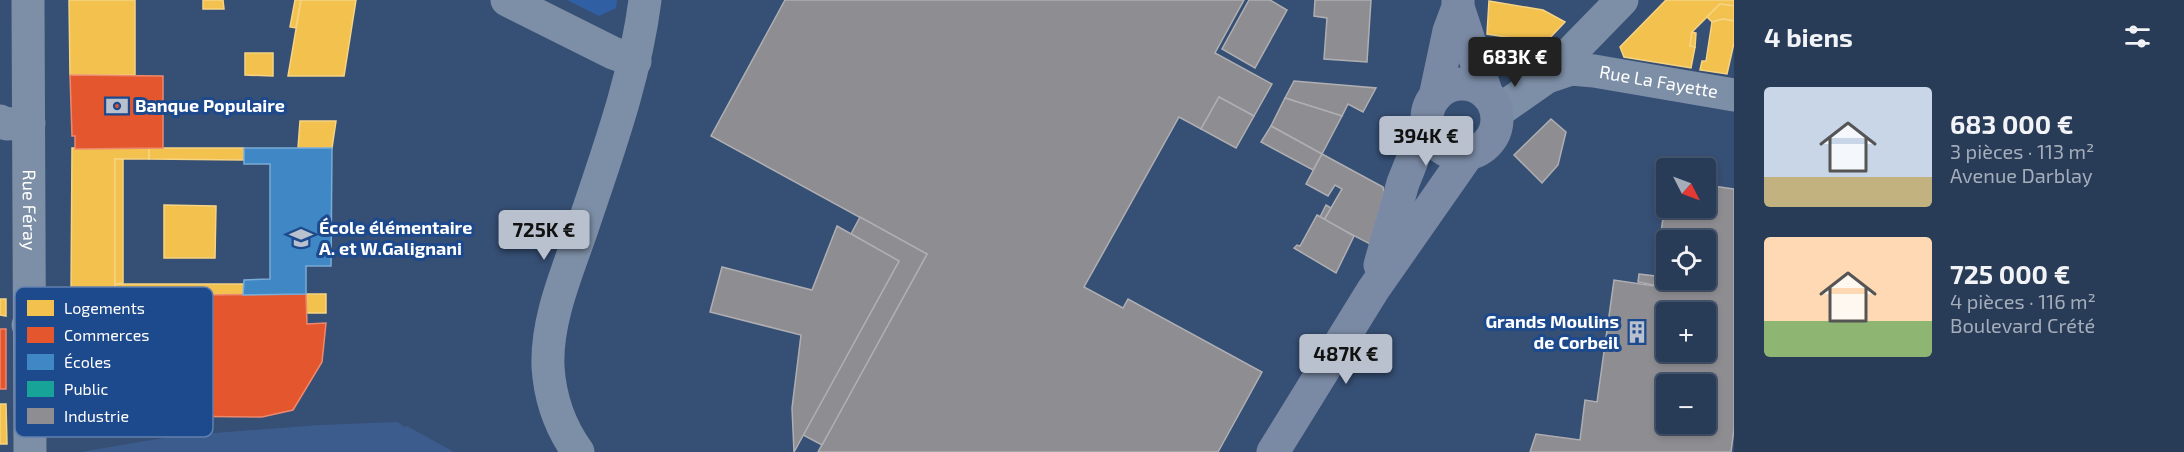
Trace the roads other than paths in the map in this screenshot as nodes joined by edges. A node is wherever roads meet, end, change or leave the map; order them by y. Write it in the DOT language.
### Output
graph roads {
  1 [pos="28,0"];
  2 [pos="507,0"];
  3 [pos="645,0"];
  4 [pos="1622,0"];
  5 [pos="1458,3"];
  6 [pos="635,61"];
  7 [pos="1547,77"];
  8 [pos="1734,95"];
  9 [pos="1491,102"];
  10 [pos="1431,110"];
  11 [pos="14,122"];
  12 [pos="1468,154"];
  13 [pos="25,287"];
  14 [pos="1373,290"];
  15 [pos="30,437"];
  16 [pos="30,452"];
  17 [pos="578,452"];
  18 [pos="1274,452"];
  1 -- 11 [label="street, Rue Féray"];
  2 -- 6 [label="street"];
  3 -- 6 [label="street"];
  4 -- 7 [label="street"];
  5 -- 9 [label="main road"];
  5 -- 10 [label="main road"];
  6 -- 17 [label="street"];
  7 -- 8 [label="street, Rue La Fayette"];
  7 -- 9 [label="street"];
  9 -- 10 [label="main road"];
  9 -- 12 [label="main road"];
  10 -- 12 [label="main road"];
  10 -- 14 [label="main road"];
  11 -- 13 [label="street, Rue Féray"];
  12 -- 14 [label="main road"];
  14 -- 18 [label="main road"];
  15 -- 16 [label="street, Rue Féray"];
}
